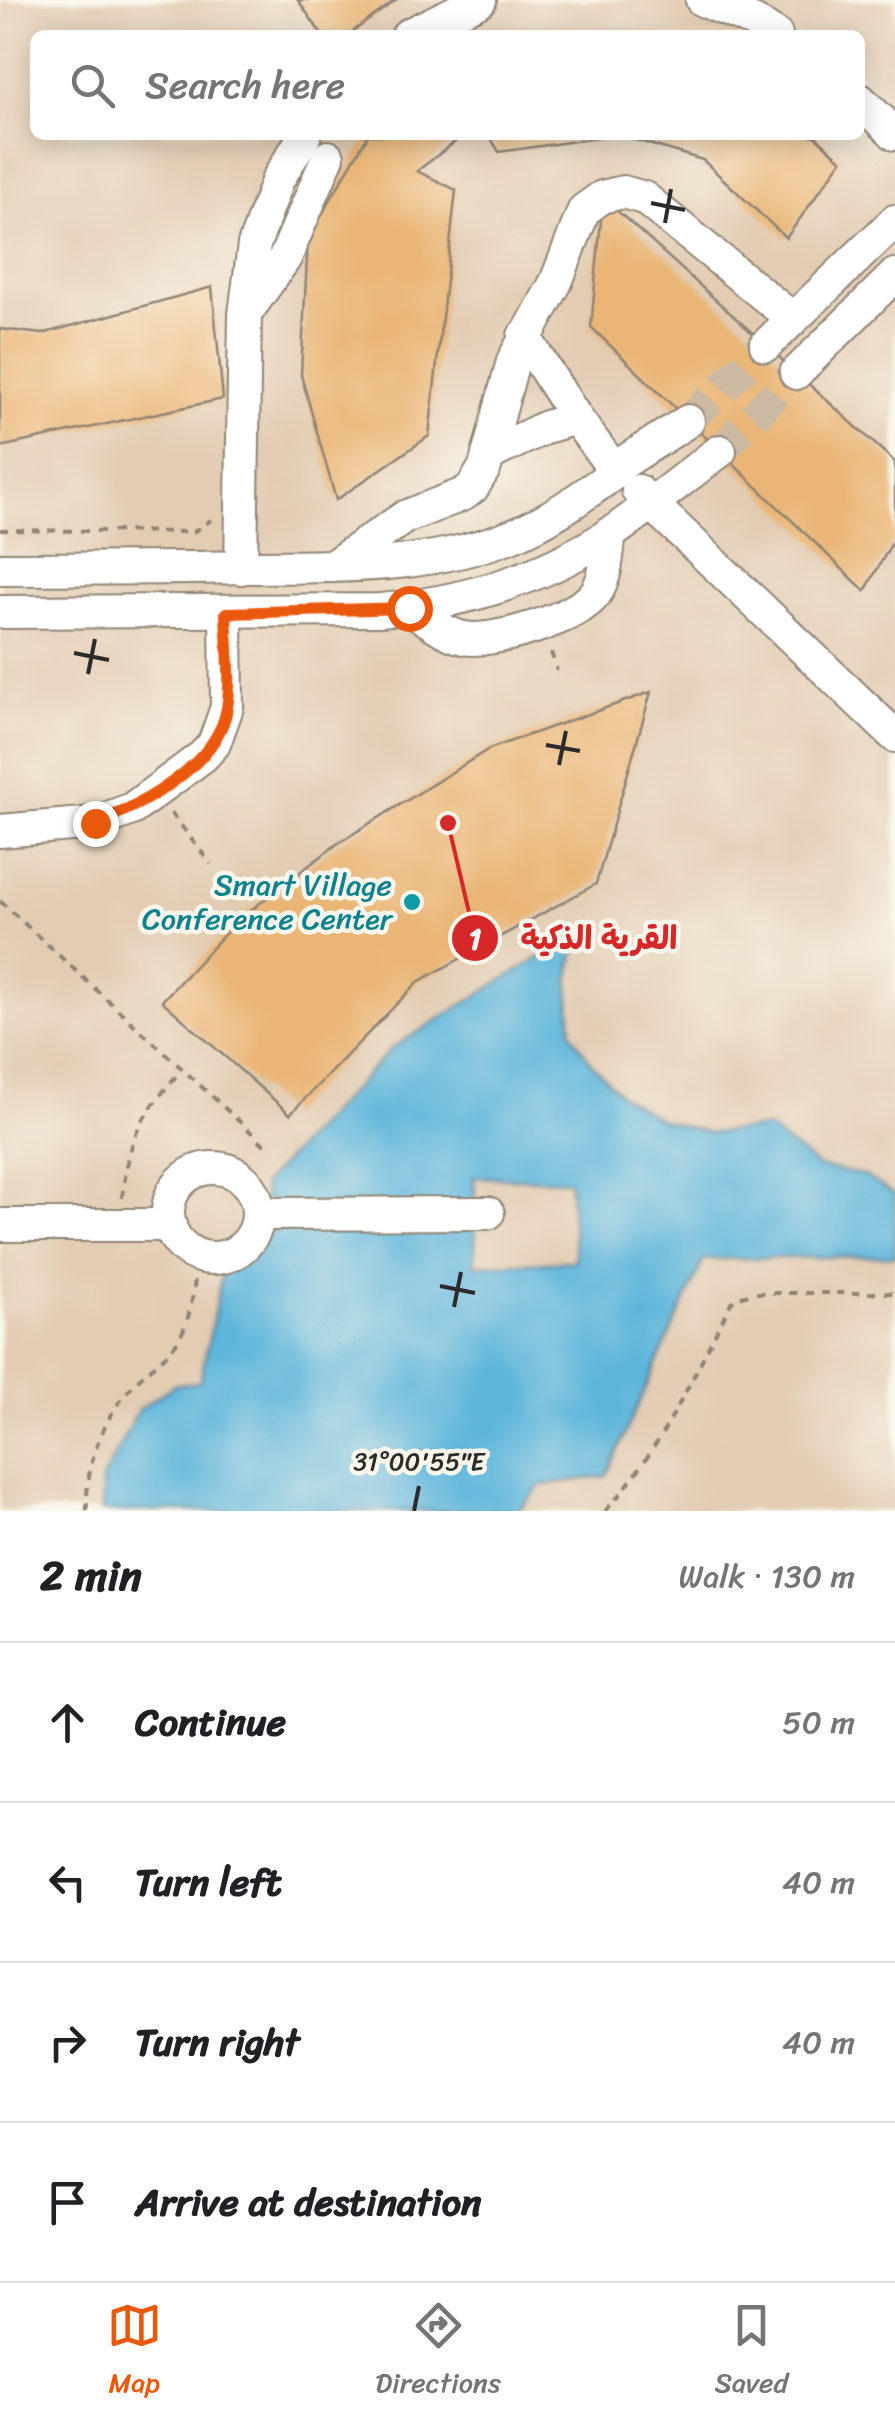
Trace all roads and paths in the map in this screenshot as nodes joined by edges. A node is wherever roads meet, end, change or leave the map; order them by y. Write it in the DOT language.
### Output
graph roads {
  1 [pos="480,0"];
  2 [pos="702,0"];
  3 [pos="418,30"];
  4 [pos="768,30"];
  5 [pos="865,105"];
  6 [pos="895,134"];
  7 [pos="316,146"];
  8 [pos="895,221"];
  9 [pos="895,275"];
  10 [pos="793,319"];
  11 [pos="524,336"];
  12 [pos="766,345"];
  13 [pos="796,373"];
  14 [pos="576,418"];
  15 [pos="688,421"];
  16 [pos="720,450"];
  17 [pos="488,455"];
  18 [pos="617,469"];
  19 [pos="649,505"];
  20 [pos="242,515"];
  21 [pos="0,530"];
  22 [pos="610,533"];
  23 [pos="334,566"];
  24 [pos="241,568"];
  25 [pos="0,569"];
  26 [pos="409,608"];
  27 [pos="0,612"];
  28 [pos="226,613"];
  29 [pos="895,736"];
  30 [pos="155,793"];
  31 [pos="0,831"];
  32 [pos="211,864"];
  33 [pos="0,901"];
  34 [pos="180,1070"];
  35 [pos="267,1147"];
  36 [pos="0,1203"];
  37 [pos="121,1203"];
  38 [pos="488,1212"];
  39 [pos="170,1214"];
  40 [pos="258,1214"];
  41 [pos="0,1225"];
  42 [pos="198,1256"];
  43 [pos="895,1293"];
  44 [pos="87,1511"];
  45 [pos="605,1511"];
  1 -- 3 [label="street"];
  2 -- 4 [label="street"];
  5 -- 6 [label="street"];
  7 -- 20 [label="street"];
  8 -- 10 [label="street"];
  9 -- 13 [label="street"];
  10 -- 11 [label="street"];
  10 -- 12 [label="street"];
  11 -- 14 [label="street"];
  11 -- 17 [label="street"];
  14 -- 17 [label="street"];
  14 -- 18 [label="street"];
  15 -- 18 [label="street"];
  16 -- 19 [label="street"];
  17 -- 23 [label="street"];
  18 -- 19 [label="street"];
  18 -- 23 [label="street"];
  19 -- 22 [label="street"];
  19 -- 29 [label="street"];
  20 -- 21 [label="path"];
  20 -- 24 [label="street"];
  22 -- 26 [label="street"];
  22 -- 26 [label="street"];
  23 -- 24 [label="street"];
  24 -- 25 [label="street"];
  26 -- 28 [label="street"];
  27 -- 28 [label="street"];
  28 -- 30 [label="street"];
  30 -- 31 [label="street"];
  30 -- 32 [label="path"];
  33 -- 34 [label="path"];
  34 -- 35 [label="path"];
  34 -- 37 [label="path"];
  36 -- 37 [label="street"];
  37 -- 39 [label="street"];
  38 -- 40 [label="street"];
  39 -- 40 [label="street"];
  39 -- 41 [label="street"];
  39 -- 42 [label="street"];
  40 -- 42 [label="street"];
  42 -- 44 [label="path"];
  43 -- 45 [label="path"];
}
